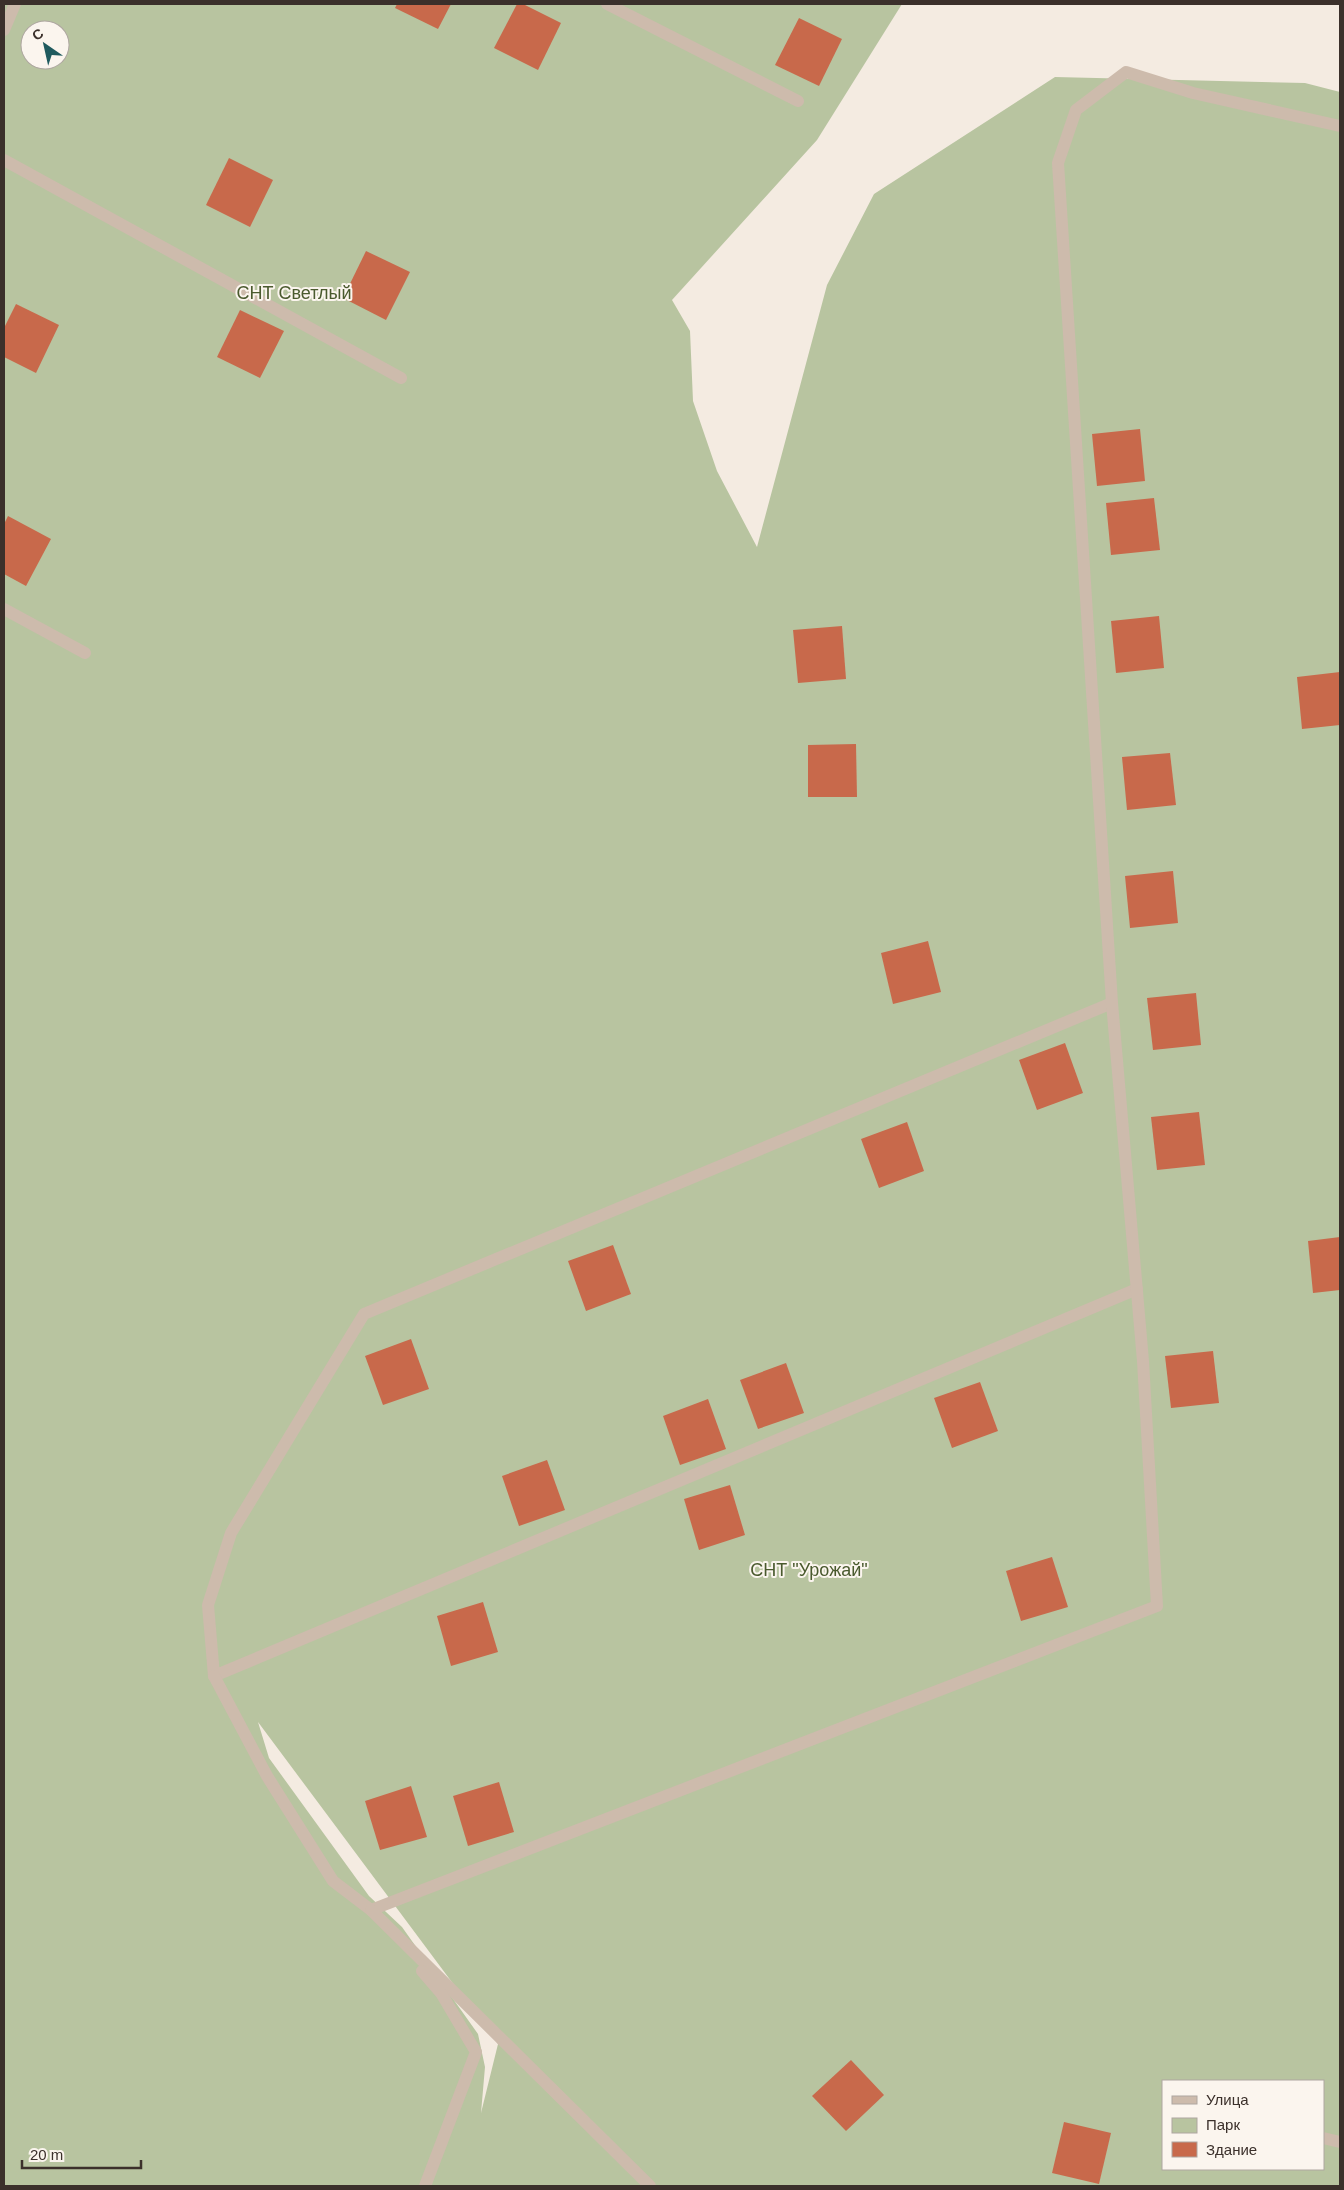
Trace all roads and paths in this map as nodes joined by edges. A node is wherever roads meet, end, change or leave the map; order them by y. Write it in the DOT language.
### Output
graph roads {
  1 [pos="15,4"];
  2 [pos="607,4"];
  3 [pos="4,30"];
  4 [pos="798,101"];
  5 [pos="1340,126"];
  6 [pos="4,160"];
  7 [pos="401,378"];
  8 [pos="4,609"];
  9 [pos="85,653"];
  10 [pos="1112,1003"];
  11 [pos="1137,1289"];
  12 [pos="214,1676"];
  13 [pos="371,1910"];
  14 [pos="1324,2138"];
  15 [pos="1340,2142"];
  16 [pos="425,2186"];
  17 [pos="650,2186"];
  1 -- 3 [label="street"];
  2 -- 4 [label="street"];
  5 -- 10 [label="street"];
  6 -- 7 [label="street"];
  8 -- 9 [label="street"];
  10 -- 11 [label="street"];
  10 -- 12 [label="street"];
  11 -- 12 [label="street"];
  11 -- 13 [label="street"];
  12 -- 13 [label="street"];
  13 -- 16 [label="street"];
  13 -- 17 [label="street"];
  14 -- 15 [label="street"];
}
